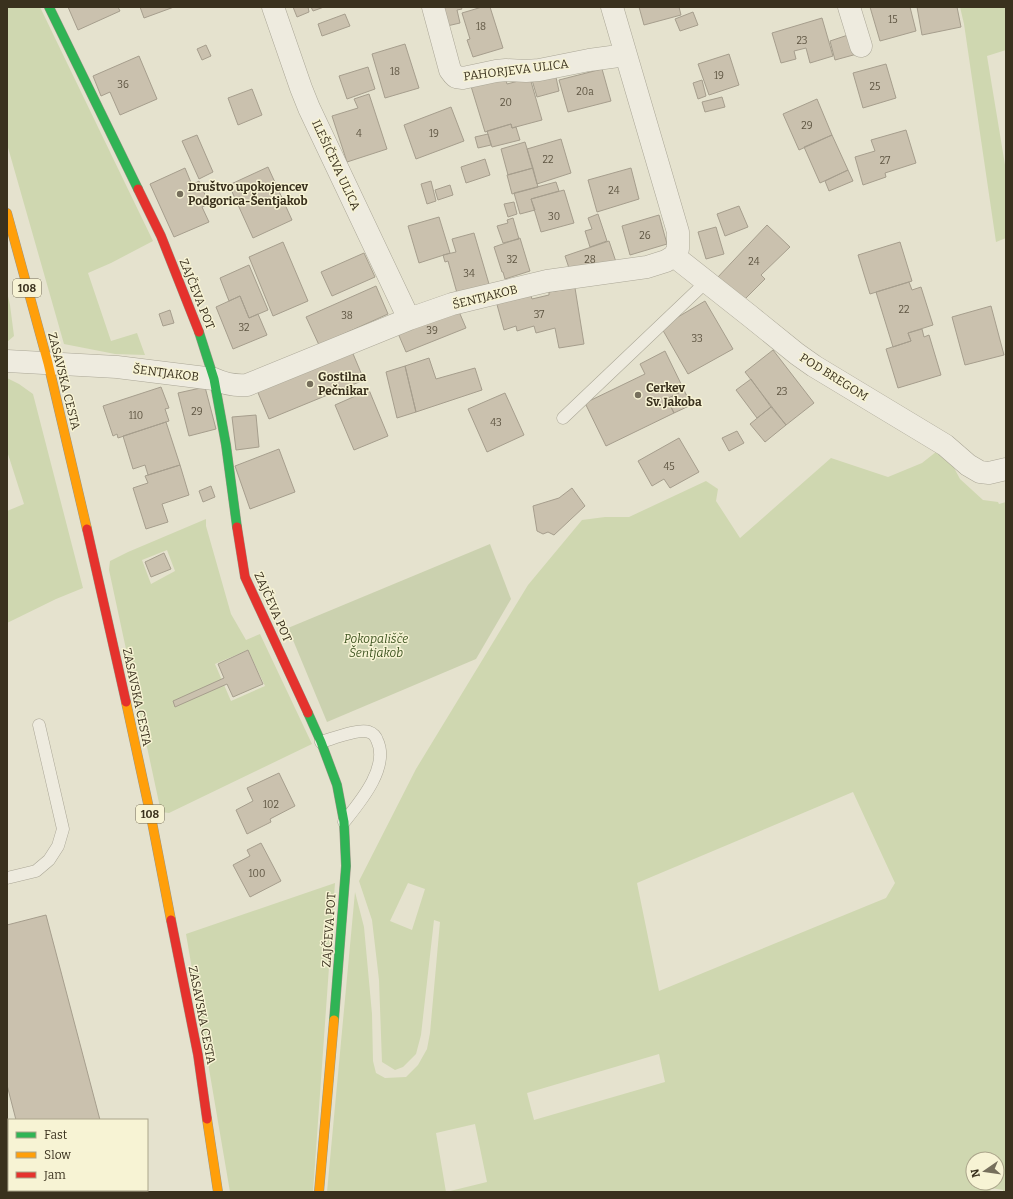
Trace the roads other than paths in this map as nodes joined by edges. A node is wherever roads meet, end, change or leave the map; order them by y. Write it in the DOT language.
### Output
graph roads {
  1 [pos="49,7"];
  2 [pos="273,7"];
  3 [pos="433,7"];
  4 [pos="612,7"];
  5 [pos="849,7"];
  6 [pos="861,46"];
  7 [pos="626,55"];
  8 [pos="7,213"];
  9 [pos="674,256"];
  10 [pos="706,282"];
  11 [pos="409,319"];
  12 [pos="7,361"];
  13 [pos="48,363"];
  14 [pos="214,379"];
  15 [pos="563,418"];
  16 [pos="1006,469"];
  17 [pos="39,725"];
  18 [pos="321,742"];
  19 [pos="344,822"];
  20 [pos="7,878"];
  21 [pos="218,1192"];
  22 [pos="319,1192"];
  1 -- 14 [label="street, ZAJČEVA POT"];
  2 -- 11 [label="street, ILEŠIČEVA ULICA"];
  3 -- 7 [label="street, PAHORJEVA ULICA"];
  4 -- 7 [label="street"];
  5 -- 6 [label="street"];
  7 -- 9 [label="street"];
  8 -- 13 [label="street, ZASAVSKA CESTA / 108"];
  9 -- 10 [label="street, POD BREGOM"];
  9 -- 11 [label="street, ŠENTJAKOB"];
  10 -- 15 [label="lane"];
  10 -- 16 [label="street, POD BREGOM"];
  11 -- 14 [label="street, ŠENTJAKOB"];
  12 -- 13 [label="street, ŠENTJAKOB"];
  13 -- 14 [label="street, ŠENTJAKOB"];
  13 -- 21 [label="street, ZASAVSKA CESTA / 108"];
  14 -- 18 [label="street, ZAJČEVA POT"];
  17 -- 20 [label="lane"];
  18 -- 19 [label="street, ZAJČEVA POT"];
  18 -- 19 [label="lane"];
  19 -- 22 [label="street, ZAJČEVA POT"];
}
